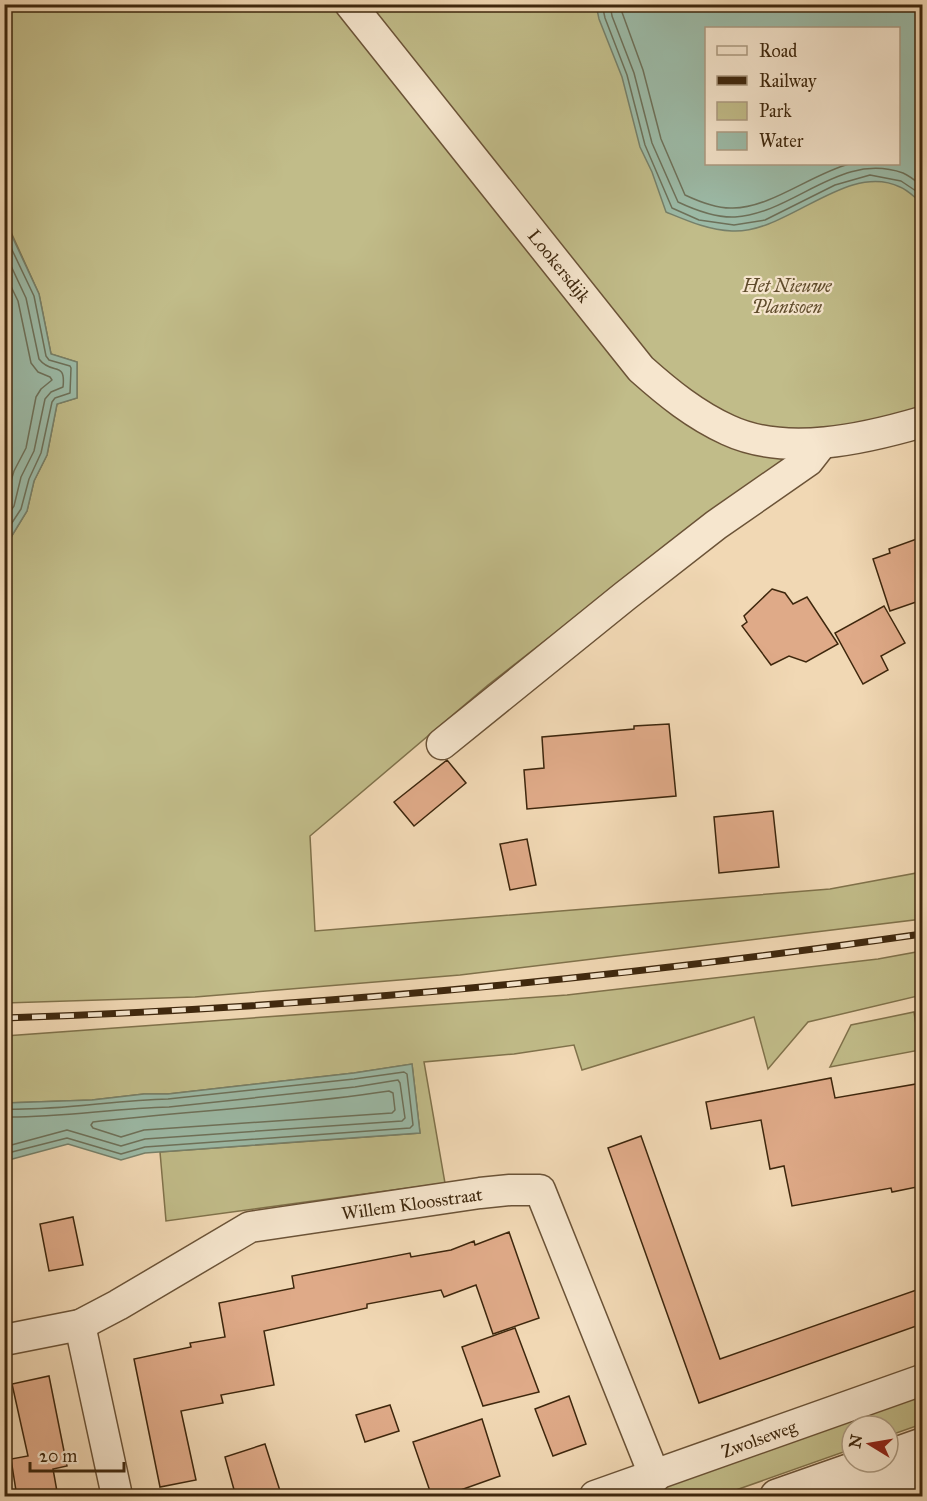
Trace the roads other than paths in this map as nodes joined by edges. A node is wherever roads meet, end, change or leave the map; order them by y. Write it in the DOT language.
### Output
graph roads {
  1 [pos="350,4"];
  2 [pos="922,422"];
  3 [pos="822,442"];
  4 [pos="442,744"];
  5 [pos="80,1325"];
  6 [pos="4,1340"];
  7 [pos="922,1380"];
  8 [pos="922,1445"];
  9 [pos="900,1453"];
  10 [pos="841,1474"];
  11 [pos="922,1475"];
  12 [pos="655,1477"];
  13 [pos="117,1497"];
  14 [pos="596,1497"];
  15 [pos="777,1497"];
  16 [pos="861,1497"];
  1 -- 3 [label="street, Lookersdijk"];
  2 -- 3 [label="street, Lookersdijk"];
  3 -- 4 [label="street"];
  5 -- 6 [label="street, Willem Kloosstraat"];
  5 -- 12 [label="street, Willem Kloosstraat"];
  5 -- 13 [label="street"];
  7 -- 12 [label="street, Zwolseweg"];
  8 -- 9 [label="street"];
  10 -- 15 [label="street"];
  11 -- 16 [label="street"];
  12 -- 14 [label="street, Zwolseweg"];
}
